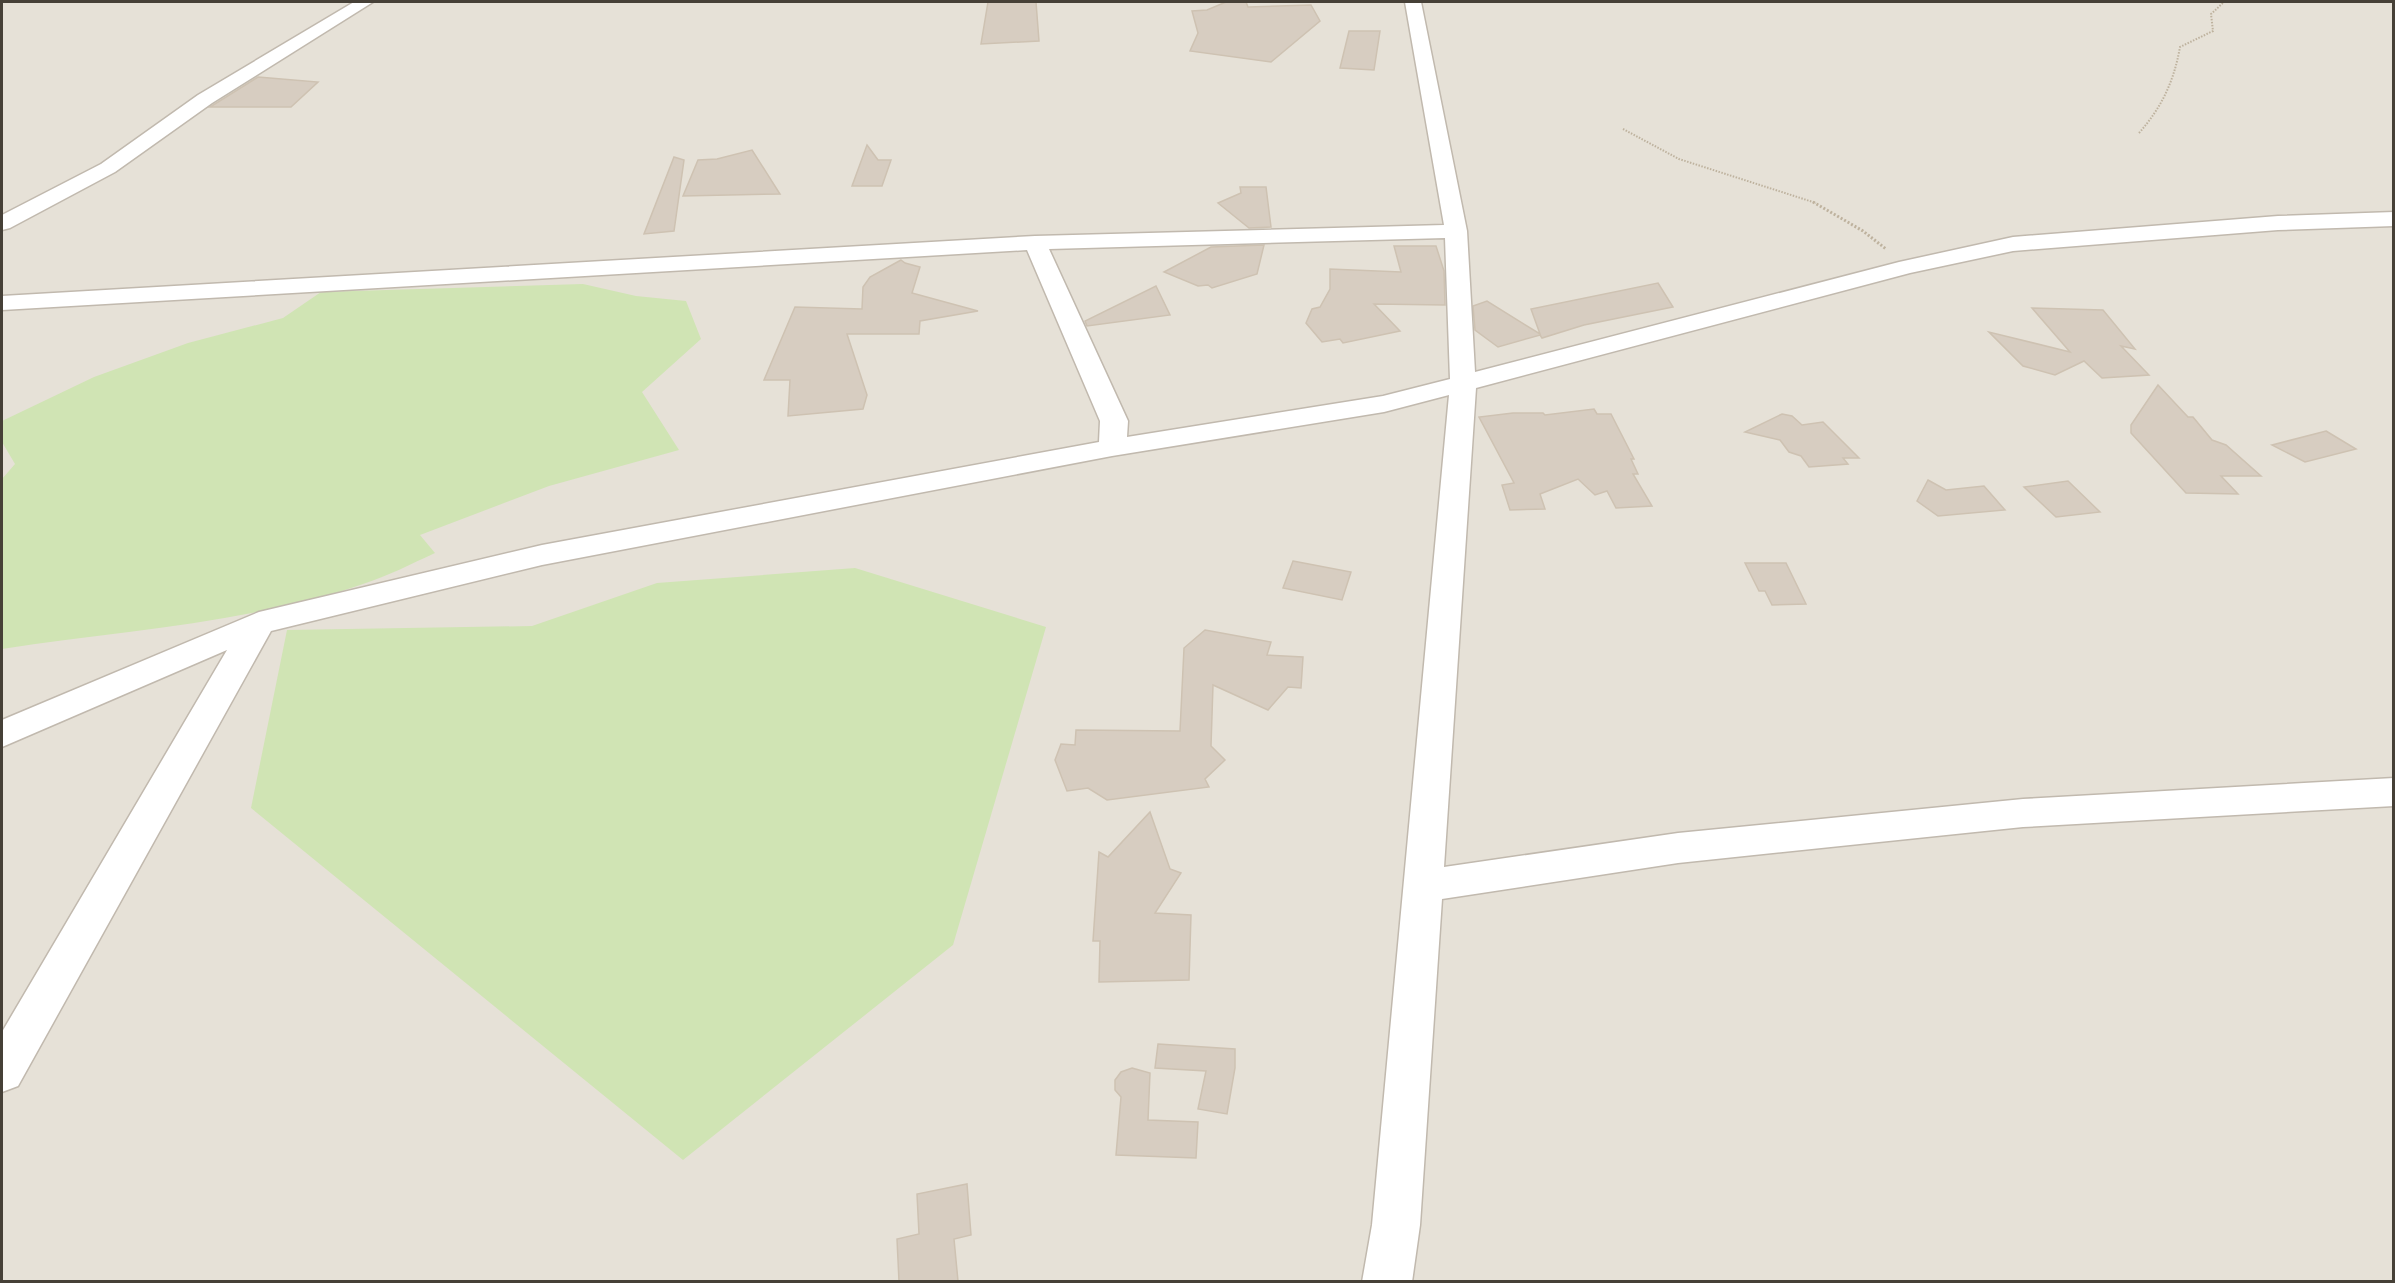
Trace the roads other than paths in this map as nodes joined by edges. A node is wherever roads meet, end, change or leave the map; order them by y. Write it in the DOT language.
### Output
graph roads {
  1 [pos="365,2"];
  2 [pos="1413,2"];
  3 [pos="2394,219"];
  4 [pos="2,223"];
  5 [pos="1456,231"];
  6 [pos="1035,243"];
  7 [pos="2,303"];
  8 [pos="1463,384"];
  9 [pos="1112,448"];
  10 [pos="258,623"];
  11 [pos="2,734"];
  12 [pos="2394,792"];
  13 [pos="1422,886"];
  14 [pos="2,1072"];
  15 [pos="1387,1281"];
  1 -- 4 [label="street"];
  2 -- 5 [label="street"];
  3 -- 8 [label="street"];
  5 -- 6 [label="street"];
  5 -- 8 [label="street"];
  6 -- 7 [label="street"];
  6 -- 9 [label="street"];
  8 -- 9 [label="street"];
  8 -- 13 [label="street"];
  9 -- 10 [label="street"];
  10 -- 11 [label="street"];
  10 -- 14 [label="street"];
  12 -- 13 [label="street"];
  13 -- 15 [label="street"];
}
